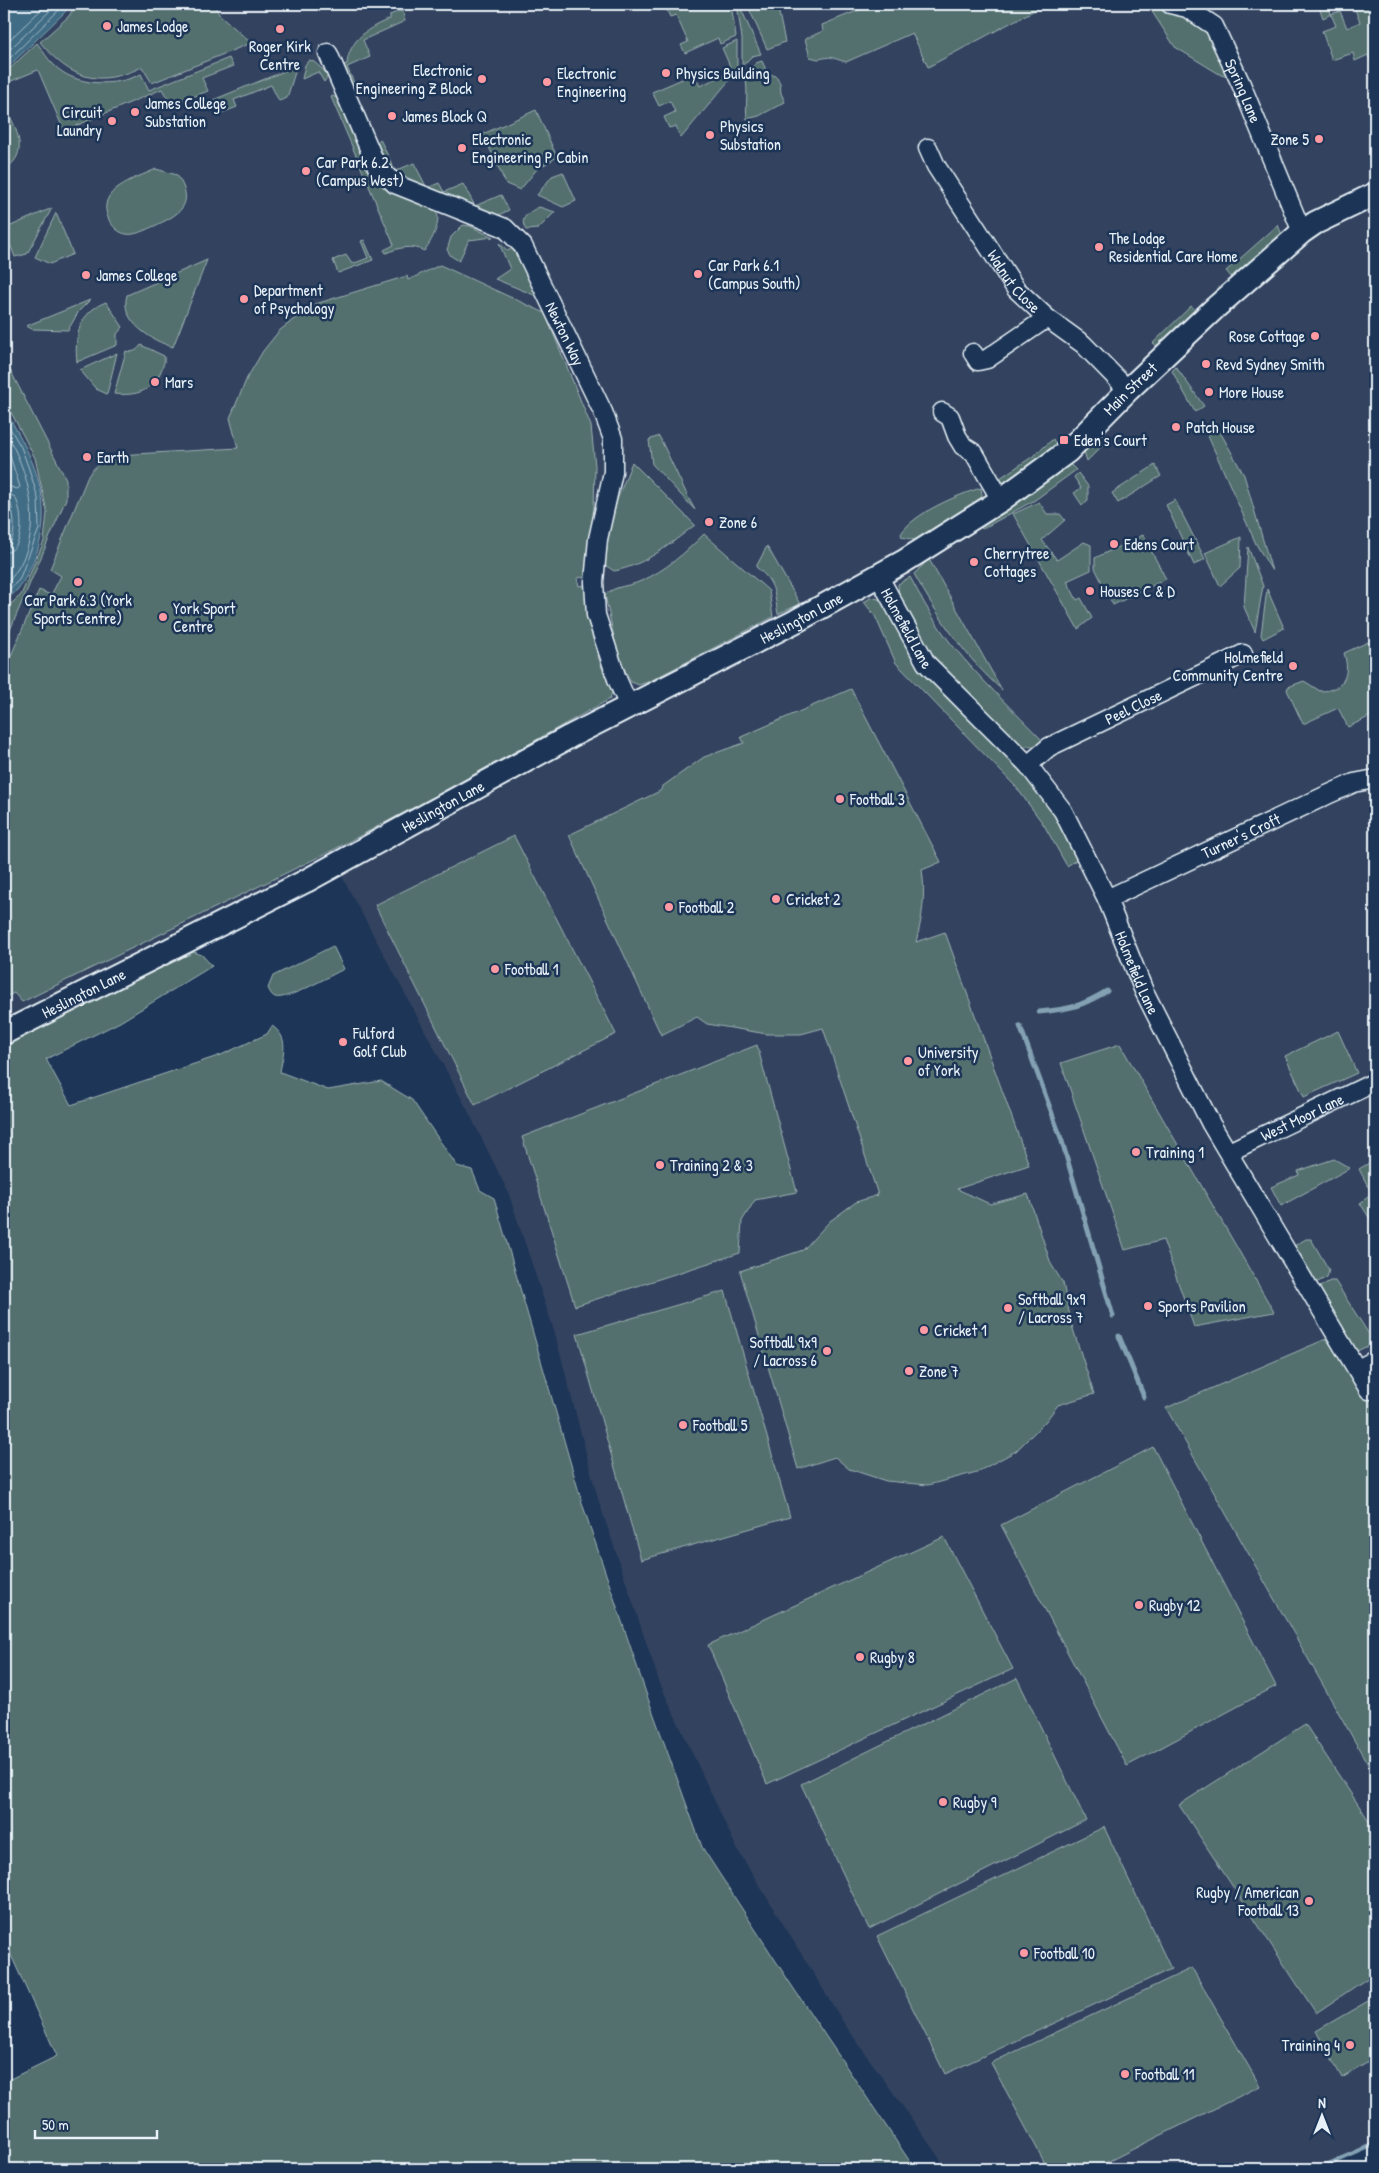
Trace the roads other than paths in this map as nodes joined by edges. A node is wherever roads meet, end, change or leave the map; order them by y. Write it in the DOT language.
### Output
graph roads {
  1 [pos="1170,4"];
  2 [pos="328,53"];
  3 [pos="928,148"];
  4 [pos="1375,195"];
  5 [pos="1302,232"];
  6 [pos="1047,318"];
  7 [pos="973,353"];
  8 [pos="1128,390"];
  9 [pos="942,412"];
  10 [pos="1001,500"];
  11 [pos="879,577"];
  12 [pos="1243,654"];
  13 [pos="629,706"];
  14 [pos="1028,765"];
  15 [pos="1375,779"];
  16 [pos="1107,899"];
  17 [pos="4,1033"];
  18 [pos="1375,1082"];
  19 [pos="1230,1152"];
  20 [pos="1375,1360"];
  21 [pos="1358,1369"];
  22 [pos="1369,1390"];
  1 -- 5 [label="street, Spring Lane"];
  2 -- 13 [label="street, Newton Way"];
  3 -- 6 [label="street, Walnut Close"];
  4 -- 5 [label="street, Main Street"];
  5 -- 8 [label="street, Main Street"];
  6 -- 7 [label="street"];
  6 -- 8 [label="street, Walnut Close"];
  8 -- 10 [label="street, Main Street"];
  9 -- 10 [label="street"];
  10 -- 11 [label="street, Main Street"];
  11 -- 13 [label="street, Heslington Lane"];
  11 -- 14 [label="street, Holmefield Lane"];
  12 -- 14 [label="street, Peel Close"];
  13 -- 17 [label="street, Heslington Lane"];
  14 -- 16 [label="street, Holmefield Lane"];
  15 -- 16 [label="street, Turner's Croft"];
  16 -- 19 [label="street, Holmefield Lane"];
  18 -- 19 [label="street, West Moor Lane"];
  19 -- 21 [label="street, Holmefield Lane"];
  20 -- 21 [label="street"];
  21 -- 22 [label="street, Holmefield Lane"];
}
